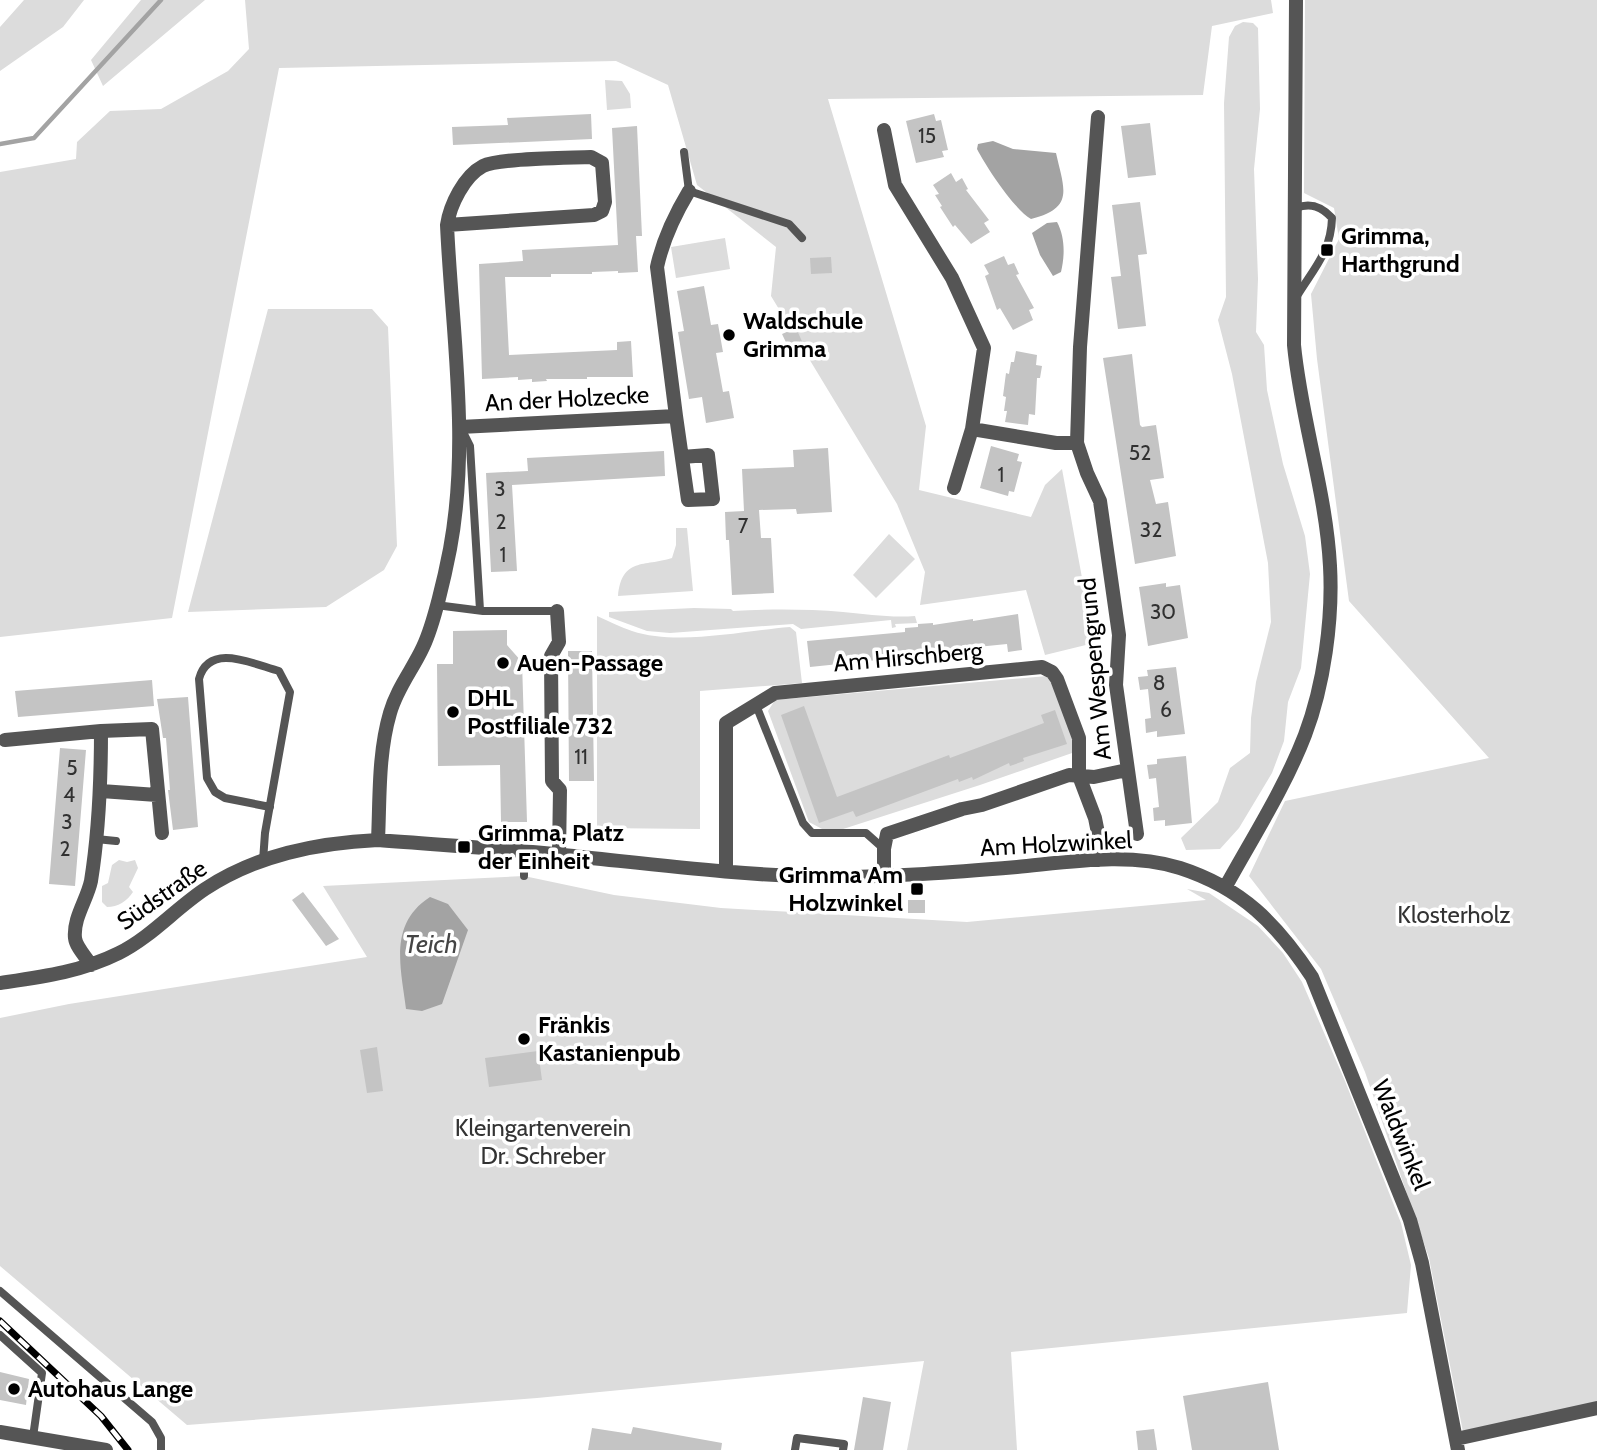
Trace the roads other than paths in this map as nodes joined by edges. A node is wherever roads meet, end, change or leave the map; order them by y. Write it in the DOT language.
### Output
graph roads {
  1 [pos="1296,0"];
  2 [pos="1098,117"];
  3 [pos="884,130"];
  4 [pos="684,152"];
  5 [pos="689,191"];
  6 [pos="1296,208"];
  7 [pos="447,225"];
  8 [pos="802,238"];
  9 [pos="1293,301"];
  10 [pos="676,416"];
  11 [pos="460,427"];
  12 [pos="972,429"];
  13 [pos="1077,443"];
  14 [pos="682,457"];
  15 [pos="954,488"];
  16 [pos="436,605"];
  17 [pos="480,610"];
  18 [pos="557,611"];
  19 [pos="755,705"];
  20 [pos="102,731"];
  21 [pos="5,740"];
  22 [pos="1127,769"];
  23 [pos="1079,776"];
  24 [pos="101,791"];
  25 [pos="157,795"];
  26 [pos="270,807"];
  27 [pos="162,833"];
  28 [pos="1137,834"];
  29 [pos="96,839"];
  30 [pos="378,840"];
  31 [pos="116,841"];
  32 [pos="884,849"];
  33 [pos="524,852"];
  34 [pos="559,854"];
  35 [pos="1099,860"];
  36 [pos="263,861"];
  37 [pos="726,870"];
  38 [pos="524,876"];
  39 [pos="884,876"];
  40 [pos="1226,886"];
  41 [pos="91,965"];
  42 [pos="0,983"];
  43 [pos="0,1291"];
  44 [pos="0,1335"];
  45 [pos="1597,1408"];
  46 [pos="0,1432"];
  47 [pos="33,1437"];
  48 [pos="1457,1445"];
  49 [pos="106,1450"];
  50 [pos="161,1450"];
  51 [pos="795,1450"];
  52 [pos="843,1450"];
  1 -- 6 [label="street"];
  2 -- 13 [label="street, Am Wespengrund"];
  3 -- 12 [label="street"];
  4 -- 5 [label="lane"];
  5 -- 8 [label="lane"];
  5 -- 10 [label="street, An der Holzecke"];
  6 -- 9 [label="street"];
  6 -- 9 [label="lane"];
  7 -- 7 [label="street, An der Holzecke"];
  7 -- 11 [label="street, An der Holzecke"];
  9 -- 40 [label="street"];
  10 -- 11 [label="street, An der Holzecke"];
  10 -- 14 [label="street, An der Holzecke"];
  11 -- 16 [label="street, An der Holzecke"];
  11 -- 17 [label="lane"];
  12 -- 13 [label="street"];
  12 -- 15 [label="street"];
  13 -- 22 [label="street, Am Wespengrund"];
  16 -- 17 [label="lane"];
  16 -- 30 [label="street, An der Holzecke"];
  17 -- 18 [label="lane"];
  18 -- 34 [label="street"];
  19 -- 23 [label="street, Am Hirschberg"];
  19 -- 32 [label="lane"];
  19 -- 37 [label="street, Am Hirschberg"];
  20 -- 21 [label="street"];
  20 -- 24 [label="street"];
  20 -- 25 [label="street"];
  22 -- 23 [label="street, Am Wespengrund"];
  22 -- 28 [label="street, Am Wespengrund"];
  23 -- 32 [label="street, Am Holzwinkel"];
  23 -- 35 [label="street, Am Hirschberg"];
  24 -- 25 [label="street"];
  24 -- 29 [label="street"];
  25 -- 27 [label="street"];
  26 -- 26 [label="lane"];
  26 -- 36 [label="lane"];
  29 -- 31 [label="lane"];
  29 -- 41 [label="street"];
  30 -- 33 [label="street, Südstraße"];
  30 -- 36 [label="street, Südstraße"];
  32 -- 39 [label="street"];
  33 -- 34 [label="street, Südstraße"];
  33 -- 38 [label="lane"];
  34 -- 37 [label="street, Am Holzwinkel"];
  35 -- 39 [label="street, Am Holzwinkel"];
  35 -- 40 [label="street, Am Holzwinkel"];
  36 -- 41 [label="street, Südstraße"];
  37 -- 39 [label="street, Am Holzwinkel"];
  40 -- 48 [label="street, Waldwinkel"];
  41 -- 42 [label="street, Südstraße"];
  43 -- 50 [label="lane"];
  44 -- 47 [label="lane"];
  45 -- 48 [label="street, Waldwinkel"];
  46 -- 47 [label="street"];
  47 -- 49 [label="street"];
  51 -- 52 [label="lane"];
}
